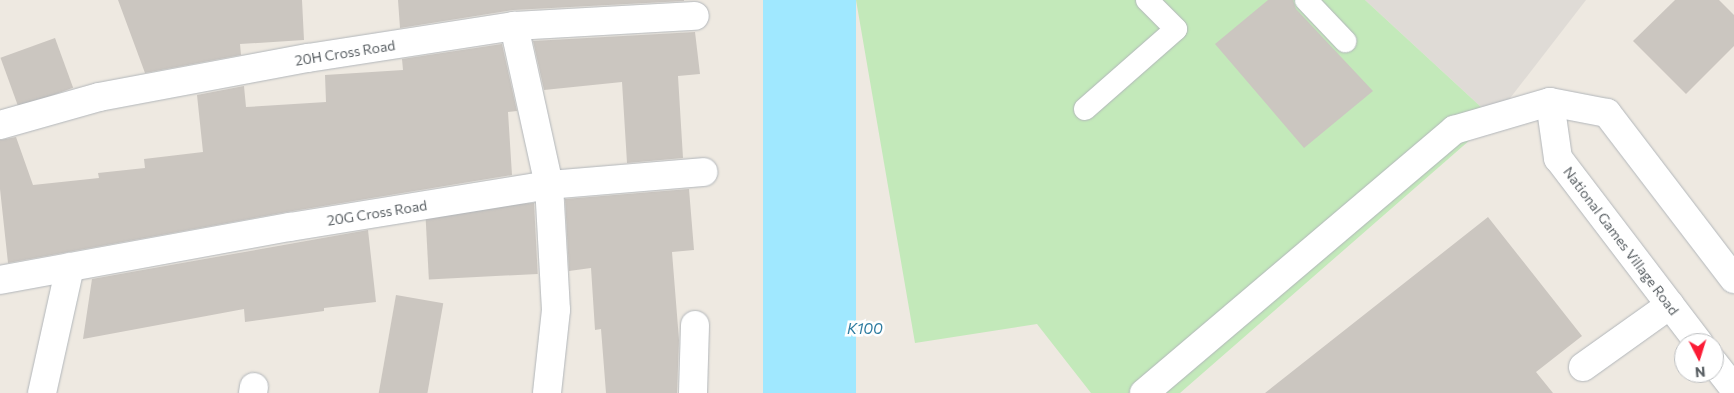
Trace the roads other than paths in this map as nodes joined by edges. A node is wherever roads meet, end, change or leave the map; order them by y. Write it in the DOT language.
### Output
graph roads {
  1 [pos="1147,0"];
  2 [pos="1306,0"];
  3 [pos="695,16"];
  4 [pos="514,26"];
  5 [pos="1345,41"];
  6 [pos="1550,102"];
  7 [pos="1085,109"];
  8 [pos="0,125"];
  9 [pos="703,172"];
  10 [pos="549,185"];
  11 [pos="70,267"];
  12 [pos="1734,279"];
  13 [pos="0,280"];
  14 [pos="1670,305"];
  15 [pos="695,325"];
  16 [pos="1691,333"];
  17 [pos="1583,367"];
  18 [pos="1724,376"];
  19 [pos="1734,389"];
  20 [pos="42,393"];
  21 [pos="547,393"];
  22 [pos="693,393"];
  23 [pos="1144,393"];
  1 -- 7 [label="lane"];
  2 -- 5 [label="lane"];
  3 -- 4 [label="street, 20H Cross Road"];
  4 -- 8 [label="street, 20H Cross Road"];
  4 -- 10 [label="street"];
  6 -- 12 [label="street"];
  6 -- 14 [label="street, National Games Village Road"];
  6 -- 23 [label="street"];
  9 -- 10 [label="street, 20G Cross Road"];
  10 -- 11 [label="street, 20G Cross Road"];
  10 -- 21 [label="street"];
  11 -- 13 [label="street, 20G Cross Road"];
  11 -- 20 [label="street"];
  14 -- 16 [label="street, National Games Village Road"];
  14 -- 17 [label="street"];
  15 -- 22 [label="street"];
  18 -- 19 [label="street"];
}
